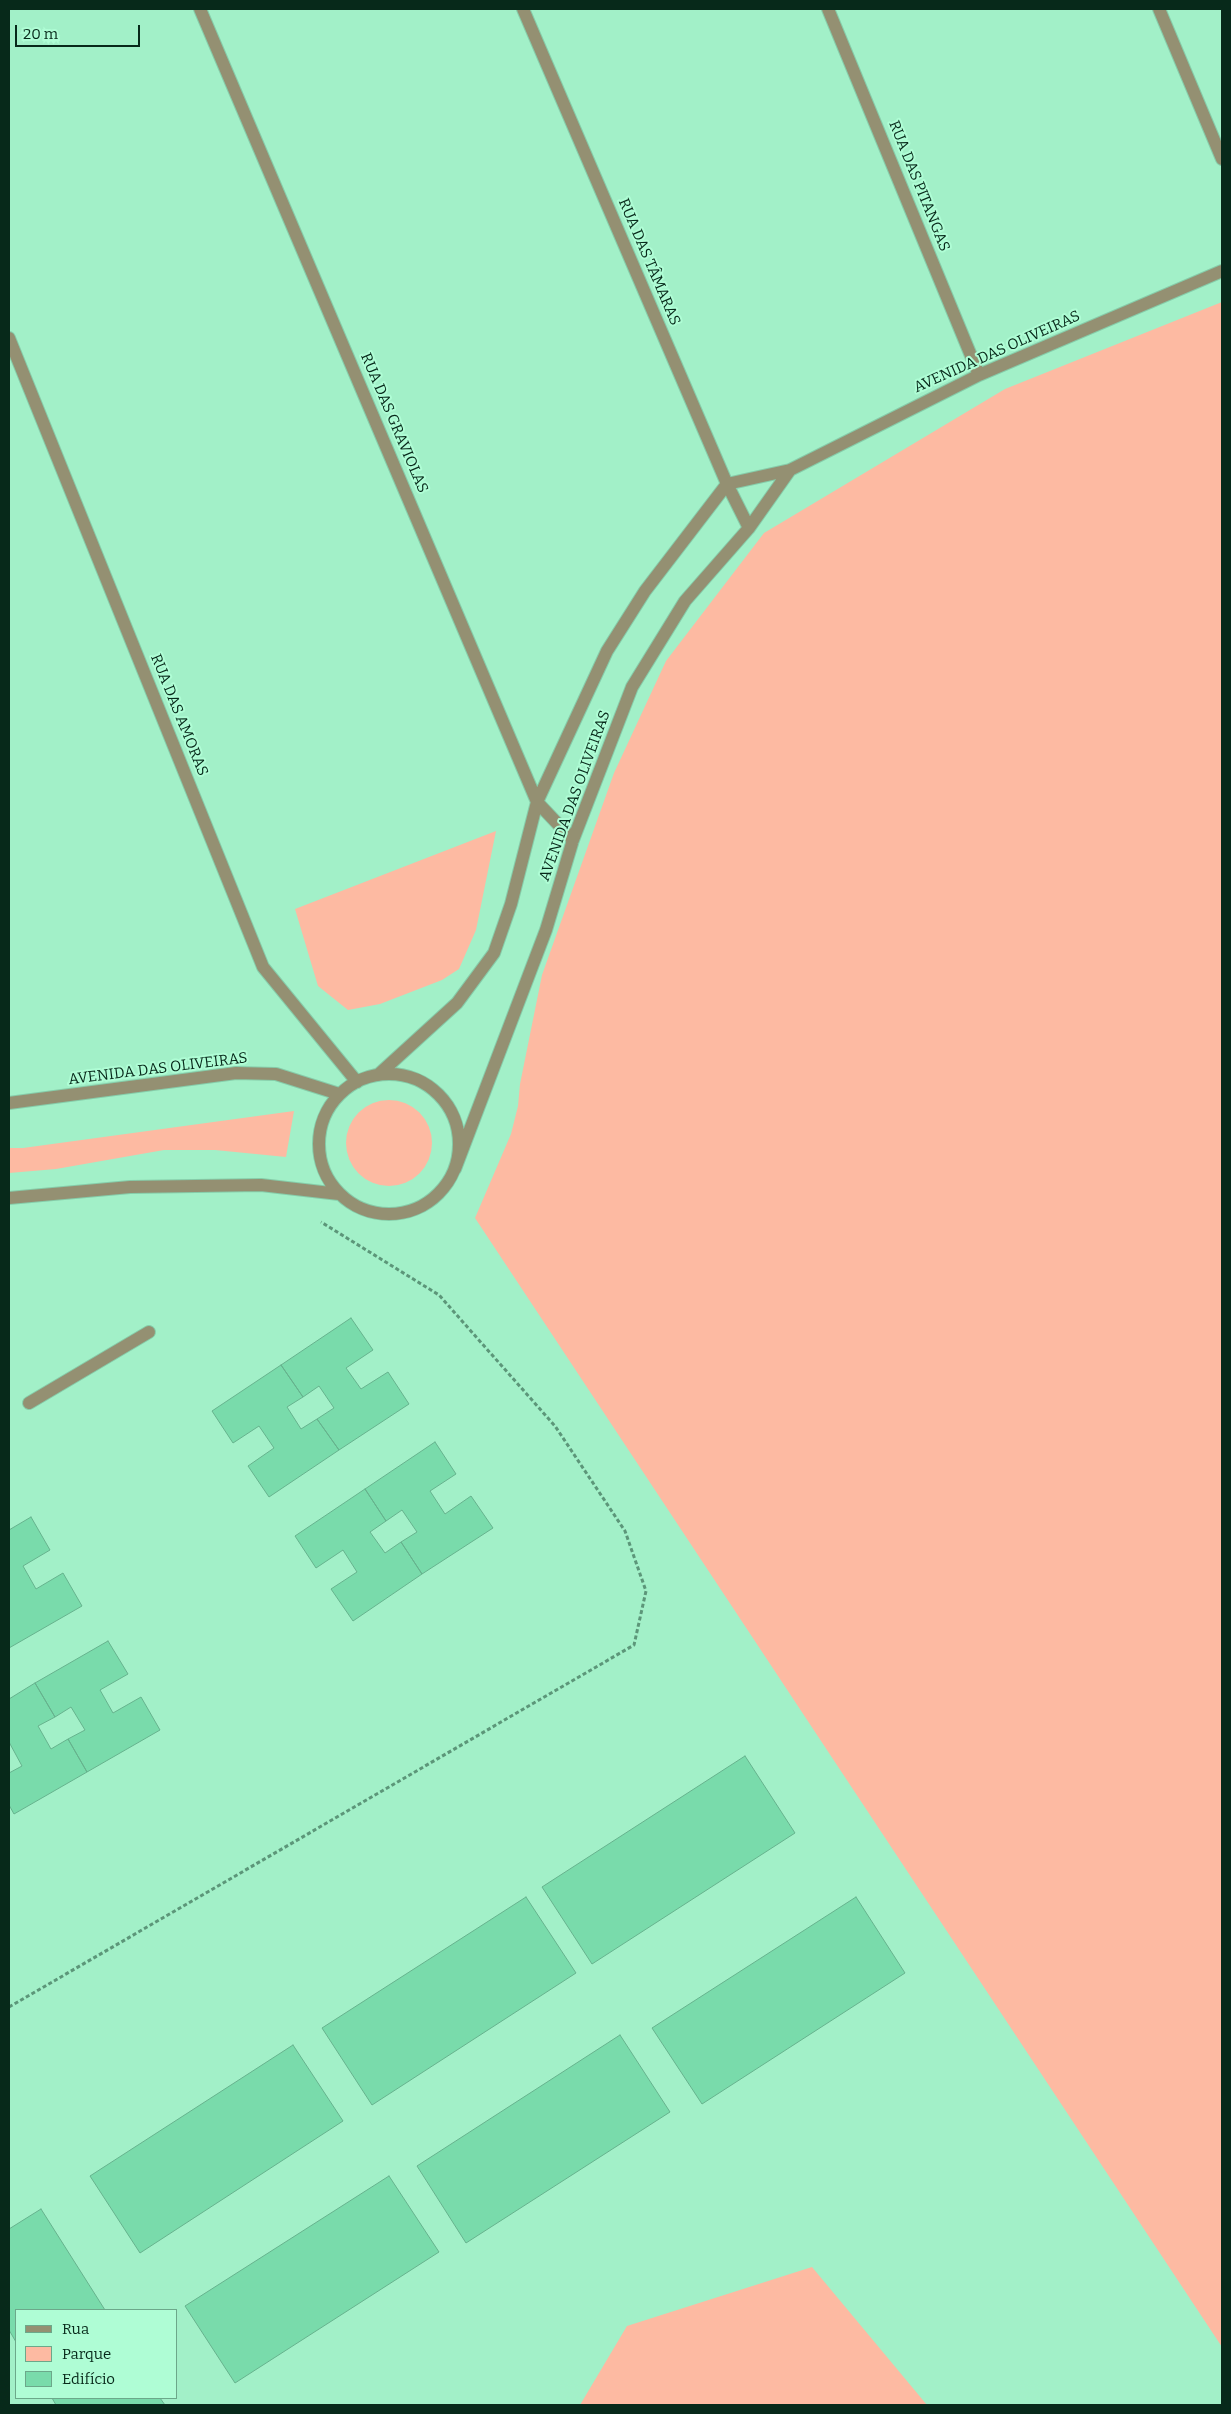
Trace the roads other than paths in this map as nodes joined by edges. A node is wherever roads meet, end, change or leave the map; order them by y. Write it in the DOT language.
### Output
graph roads {
  1 [pos="200,9"];
  2 [pos="523,9"];
  3 [pos="828,9"];
  4 [pos="1159,9"];
  5 [pos="1222,159"];
  6 [pos="1222,271"];
  7 [pos="9,338"];
  8 [pos="980,375"];
  9 [pos="790,470"];
  10 [pos="727,484"];
  11 [pos="749,528"];
  12 [pos="537,802"];
  13 [pos="573,840"];
  14 [pos="378,1075"];
  15 [pos="357,1082"];
  16 [pos="338,1094"];
  17 [pos="9,1103"];
  18 [pos="455,1169"];
  19 [pos="339,1194"];
  20 [pos="9,1198"];
  21 [pos="149,1332"];
  22 [pos="29,1403"];
  1 -- 12 [label="street, RUA DAS GRAVIOLAS"];
  2 -- 10 [label="street, RUA DAS TÂMARAS"];
  3 -- 8 [label="street, RUA DAS PITANGAS"];
  4 -- 5 [label="street"];
  6 -- 8 [label="street, AVENIDA DAS OLIVEIRAS"];
  7 -- 15 [label="street, RUA DAS AMORAS"];
  8 -- 9 [label="street, AVENIDA DAS OLIVEIRAS"];
  9 -- 10 [label="street, AVENIDA DAS OLIVEIRAS"];
  9 -- 11 [label="street, AVENIDA DAS OLIVEIRAS"];
  10 -- 11 [label="street, RUA DAS TÂMARAS"];
  10 -- 12 [label="street, AVENIDA DAS OLIVEIRAS"];
  11 -- 13 [label="street, AVENIDA DAS OLIVEIRAS"];
  12 -- 13 [label="street, RUA DAS GRAVIOLAS"];
  12 -- 14 [label="street, AVENIDA DAS OLIVEIRAS"];
  13 -- 18 [label="street, AVENIDA DAS OLIVEIRAS"];
  14 -- 15 [label="street, AVENIDA DAS OLIVEIRAS"];
  14 -- 18 [label="street, AVENIDA DAS OLIVEIRAS"];
  15 -- 16 [label="street, AVENIDA DAS OLIVEIRAS"];
  16 -- 17 [label="street, AVENIDA DAS OLIVEIRAS"];
  16 -- 19 [label="street, AVENIDA DAS OLIVEIRAS"];
  18 -- 19 [label="street, AVENIDA DAS OLIVEIRAS"];
  19 -- 20 [label="street, AVENIDA DAS OLIVEIRAS"];
  21 -- 22 [label="street"];
}
